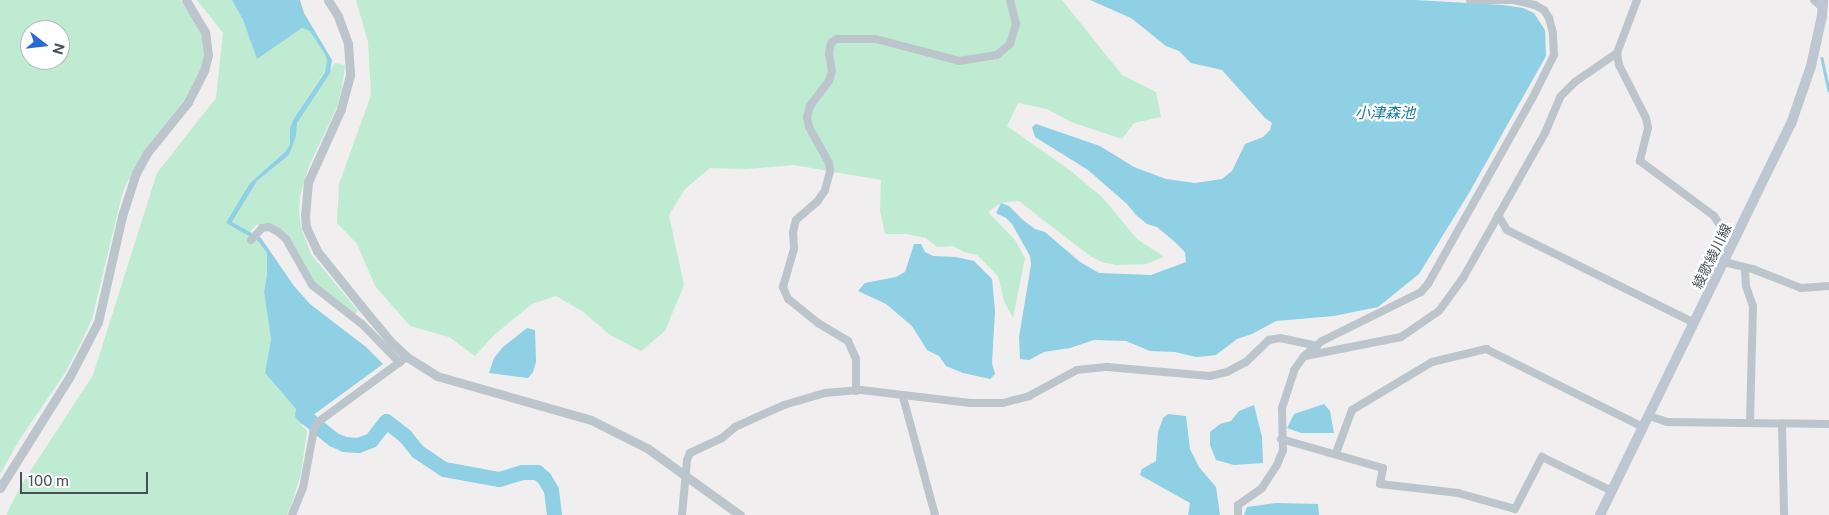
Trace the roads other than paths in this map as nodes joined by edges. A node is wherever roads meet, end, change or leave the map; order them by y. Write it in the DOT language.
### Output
graph roads {
  1 [pos="186,0"];
  2 [pos="328,0"];
  3 [pos="1010,0"];
  4 [pos="1470,0"];
  5 [pos="1494,0"];
  6 [pos="1514,0"];
  7 [pos="1638,0"];
  8 [pos="1814,0"];
  9 [pos="1824,10"];
  10 [pos="1617,53"];
  11 [pos="1498,215"];
  12 [pos="251,240"];
  13 [pos="1732,247"];
  14 [pos="1724,262"];
  15 [pos="1745,269"];
  16 [pos="1829,286"];
  17 [pos="1694,323"];
  18 [pos="1316,346"];
  19 [pos="1304,356"];
  20 [pos="403,360"];
  21 [pos="856,391"];
  22 [pos="903,396"];
  23 [pos="1648,416"];
  24 [pos="1750,423"];
  25 [pos="1782,424"];
  26 [pos="1829,424"];
  27 [pos="1643,427"];
  28 [pos="1281,439"];
  29 [pos="1336,453"];
  30 [pos="685,475"];
  31 [pos="0,488"];
  32 [pos="1612,491"];
  33 [pos="292,515"];
  34 [pos="682,515"];
  35 [pos="740,515"];
  36 [pos="935,515"];
  37 [pos="1238,515"];
  38 [pos="1600,515"];
  39 [pos="1784,515"];
  1 -- 31 [label="street"];
  2 -- 20 [label="street"];
  3 -- 21 [label="street"];
  4 -- 5 [label="street"];
  5 -- 6 [label="street"];
  6 -- 18 [label="street"];
  7 -- 10 [label="street"];
  8 -- 9 [label="street"];
  9 -- 13 [label="main road, 綾歌綾川線"];
  10 -- 11 [label="street"];
  10 -- 13 [label="street"];
  11 -- 17 [label="street"];
  11 -- 19 [label="street"];
  12 -- 20 [label="street"];
  13 -- 14 [label="main road, 綾歌綾川線"];
  14 -- 15 [label="street"];
  14 -- 17 [label="main road, 綾歌綾川線"];
  15 -- 16 [label="street"];
  15 -- 24 [label="street"];
  17 -- 23 [label="main road, 綾歌綾川線"];
  18 -- 19 [label="street"];
  18 -- 22 [label="street"];
  19 -- 28 [label="street"];
  20 -- 30 [label="street"];
  20 -- 33 [label="street"];
  21 -- 22 [label="street"];
  21 -- 30 [label="street"];
  22 -- 36 [label="street"];
  23 -- 24 [label="street"];
  23 -- 27 [label="main road, 綾歌綾川線"];
  24 -- 25 [label="street"];
  25 -- 26 [label="street"];
  25 -- 39 [label="street"];
  27 -- 29 [label="street"];
  27 -- 32 [label="main road, 綾歌綾川線"];
  28 -- 29 [label="street"];
  28 -- 37 [label="street"];
  29 -- 32 [label="street"];
  30 -- 34 [label="street"];
  30 -- 35 [label="street"];
  32 -- 38 [label="main road, 綾歌綾川線"];
}
